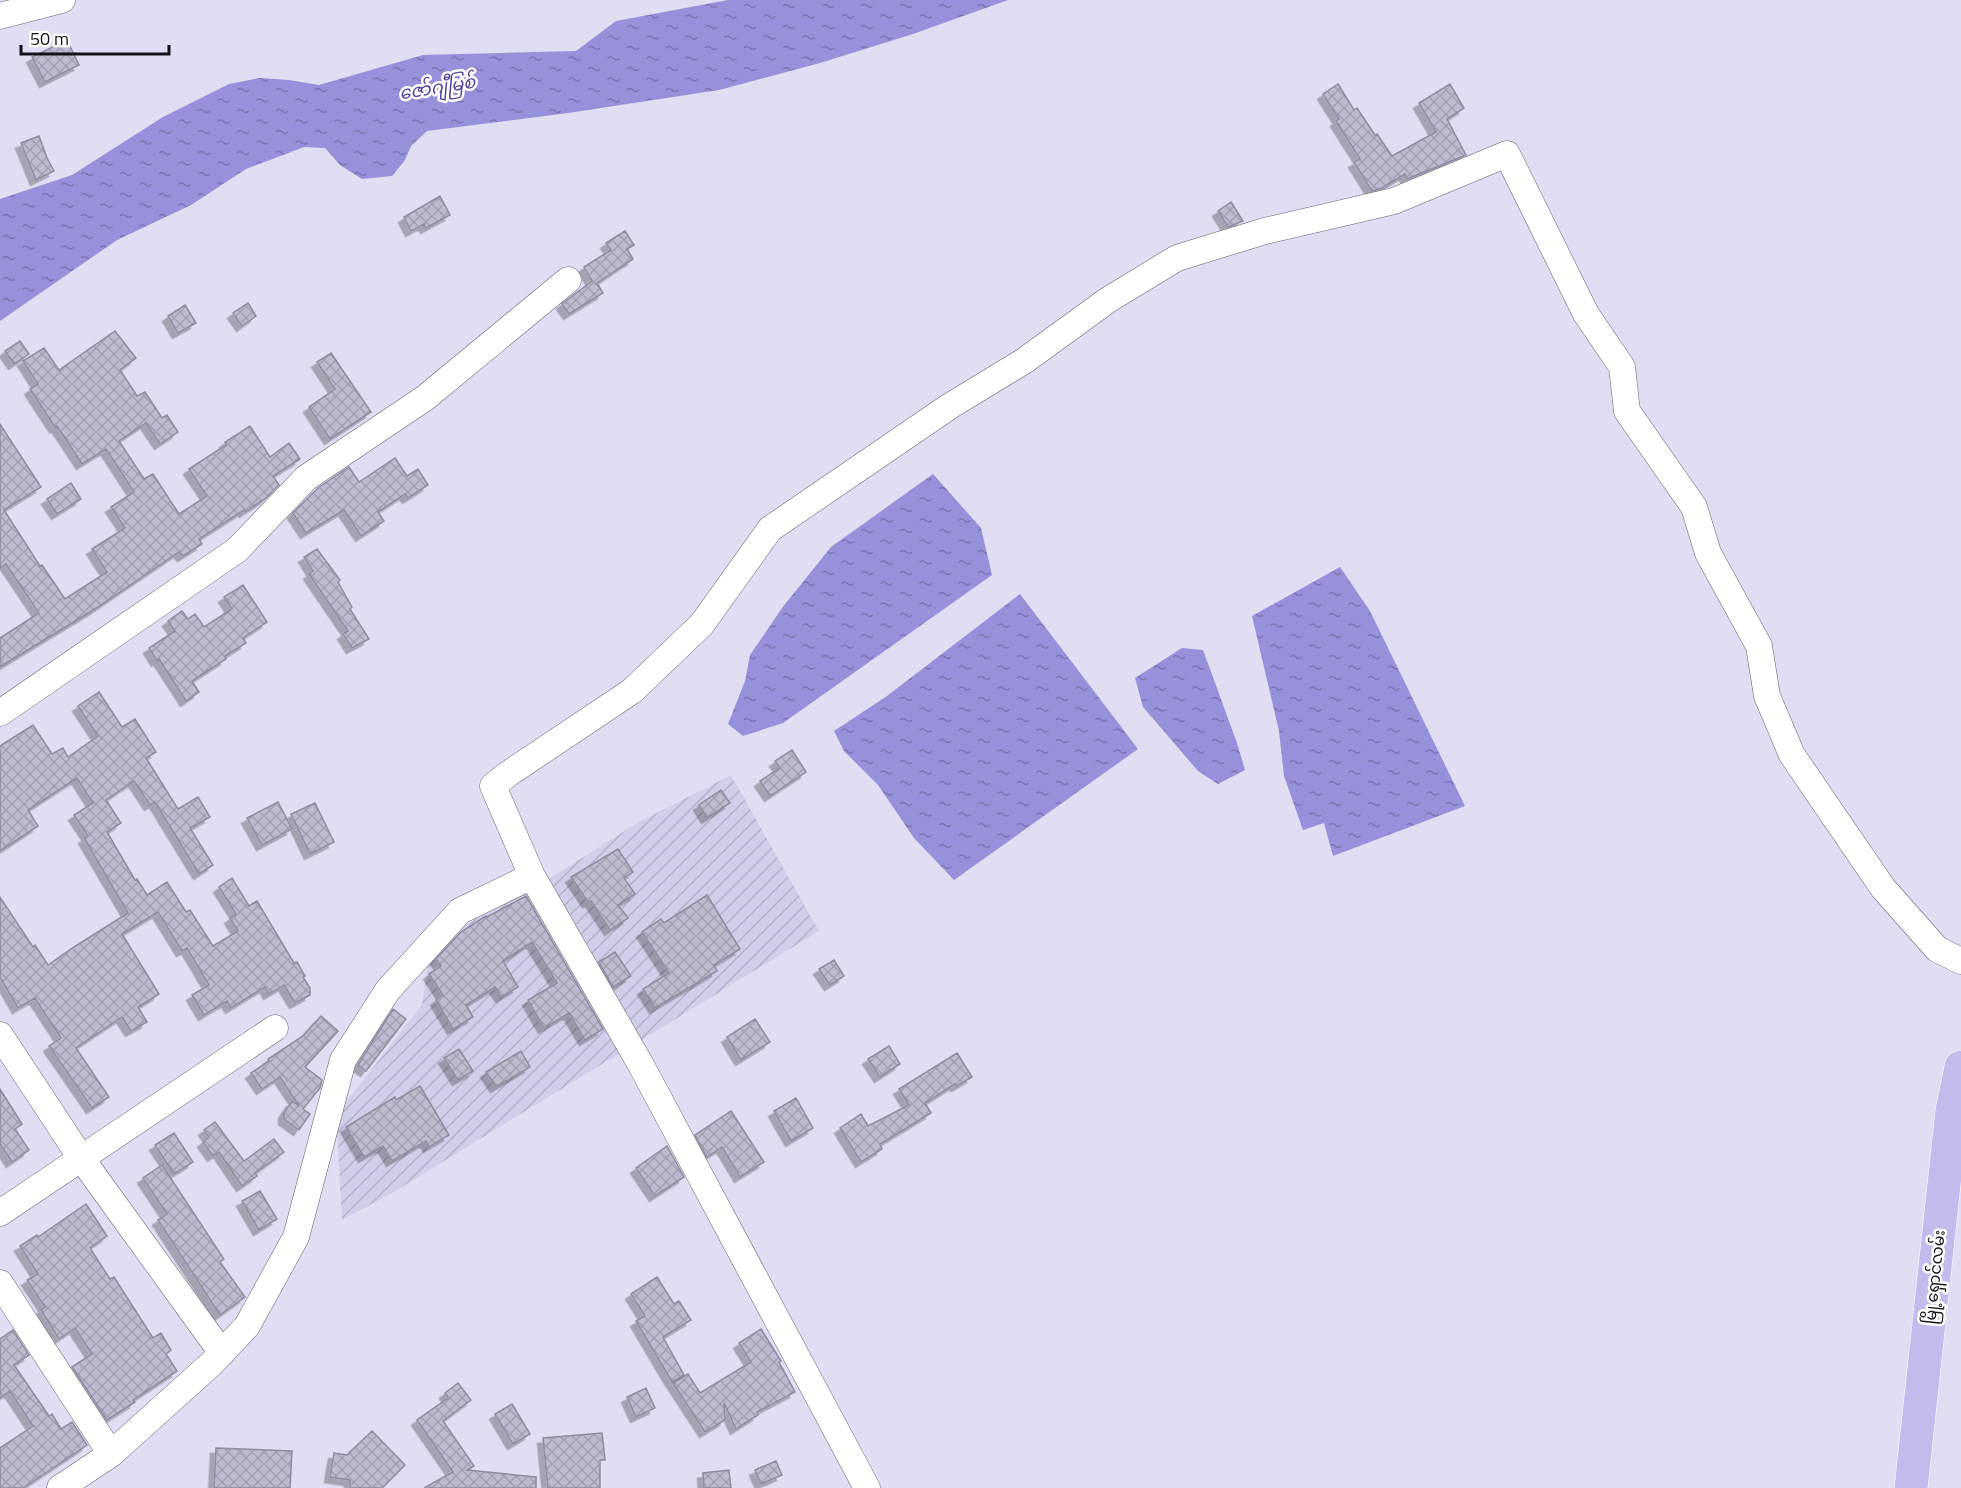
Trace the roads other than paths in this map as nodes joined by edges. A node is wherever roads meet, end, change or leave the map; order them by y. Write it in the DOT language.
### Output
graph roads {
  1 [pos="62,0"];
  2 [pos="0,16"];
  3 [pos="568,280"];
  4 [pos="0,713"];
  5 [pos="532,876"];
  6 [pos="1961,961"];
  7 [pos="275,1028"];
  8 [pos="0,1035"];
  9 [pos="1961,1067"];
  10 [pos="81,1158"];
  11 [pos="0,1213"];
  12 [pos="0,1283"];
  13 [pos="222,1353"];
  14 [pos="111,1454"];
  15 [pos="60,1488"];
  16 [pos="867,1488"];
  17 [pos="1911,1488"];
  1 -- 2 [label="street"];
  3 -- 4 [label="street"];
  5 -- 6 [label="street"];
  5 -- 13 [label="street"];
  5 -- 16 [label="street"];
  7 -- 10 [label="street"];
  8 -- 10 [label="street"];
  9 -- 17 [label="main road, မြို့ရှောင်လမ်း"];
  10 -- 11 [label="street"];
  10 -- 13 [label="street"];
  12 -- 14 [label="street"];
  13 -- 14 [label="street"];
  14 -- 15 [label="street"];
}
